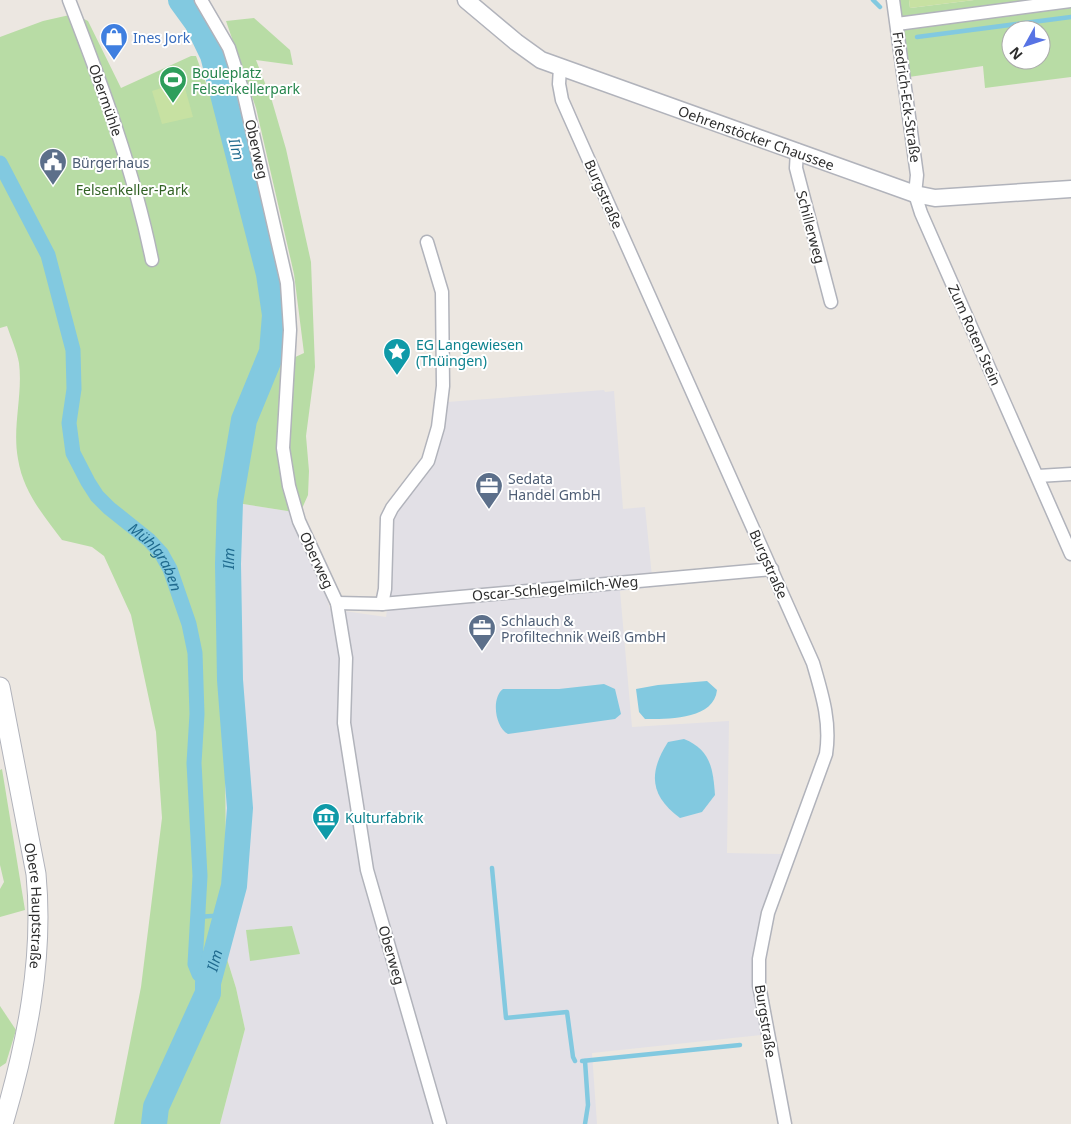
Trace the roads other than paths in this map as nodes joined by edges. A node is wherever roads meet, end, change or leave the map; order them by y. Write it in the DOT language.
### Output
graph roads {
  1 [pos="69,0"];
  2 [pos="201,0"];
  3 [pos="466,0"];
  4 [pos="892,0"];
  5 [pos="1071,1"];
  6 [pos="896,24"];
  7 [pos="560,67"];
  8 [pos="797,150"];
  9 [pos="1071,189"];
  10 [pos="915,194"];
  11 [pos="427,242"];
  12 [pos="152,260"];
  13 [pos="831,302"];
  14 [pos="1071,474"];
  15 [pos="1038,476"];
  16 [pos="1071,554"];
  17 [pos="772,569"];
  18 [pos="337,603"];
  19 [pos="382,604"];
  20 [pos="0,687"];
  21 [pos="5,745"];
  22 [pos="3,1124"];
  23 [pos="440,1124"];
  24 [pos="785,1124"];
  1 -- 12 [label="street, Obermühle"];
  2 -- 18 [label="street, Oberweg"];
  3 -- 7 [label="street, Oehrenstöcker Chaussee"];
  4 -- 6 [label="street, Friedrich-Eck-Straße"];
  5 -- 6 [label="street"];
  6 -- 10 [label="street, Friedrich-Eck-Straße"];
  7 -- 8 [label="street, Oehrenstöcker Chaussee"];
  7 -- 17 [label="street, Burgstraße"];
  8 -- 10 [label="street, Oehrenstöcker Chaussee"];
  8 -- 13 [label="street, Schillerweg"];
  9 -- 10 [label="street, Oehrenstöcker Chaussee"];
  10 -- 15 [label="street, Zum Roten Stein"];
  11 -- 19 [label="street"];
  14 -- 15 [label="street"];
  15 -- 16 [label="street, Zum Roten Stein"];
  17 -- 19 [label="street, Oscar-Schlegelmilch-Weg"];
  17 -- 24 [label="street, Burgstraße"];
  18 -- 19 [label="street, Oscar-Schlegelmilch-Weg"];
  18 -- 23 [label="street, Oberweg"];
  20 -- 21 [label="main road, Obere Hauptstraße"];
  21 -- 22 [label="main road, Obere Hauptstraße"];
}
